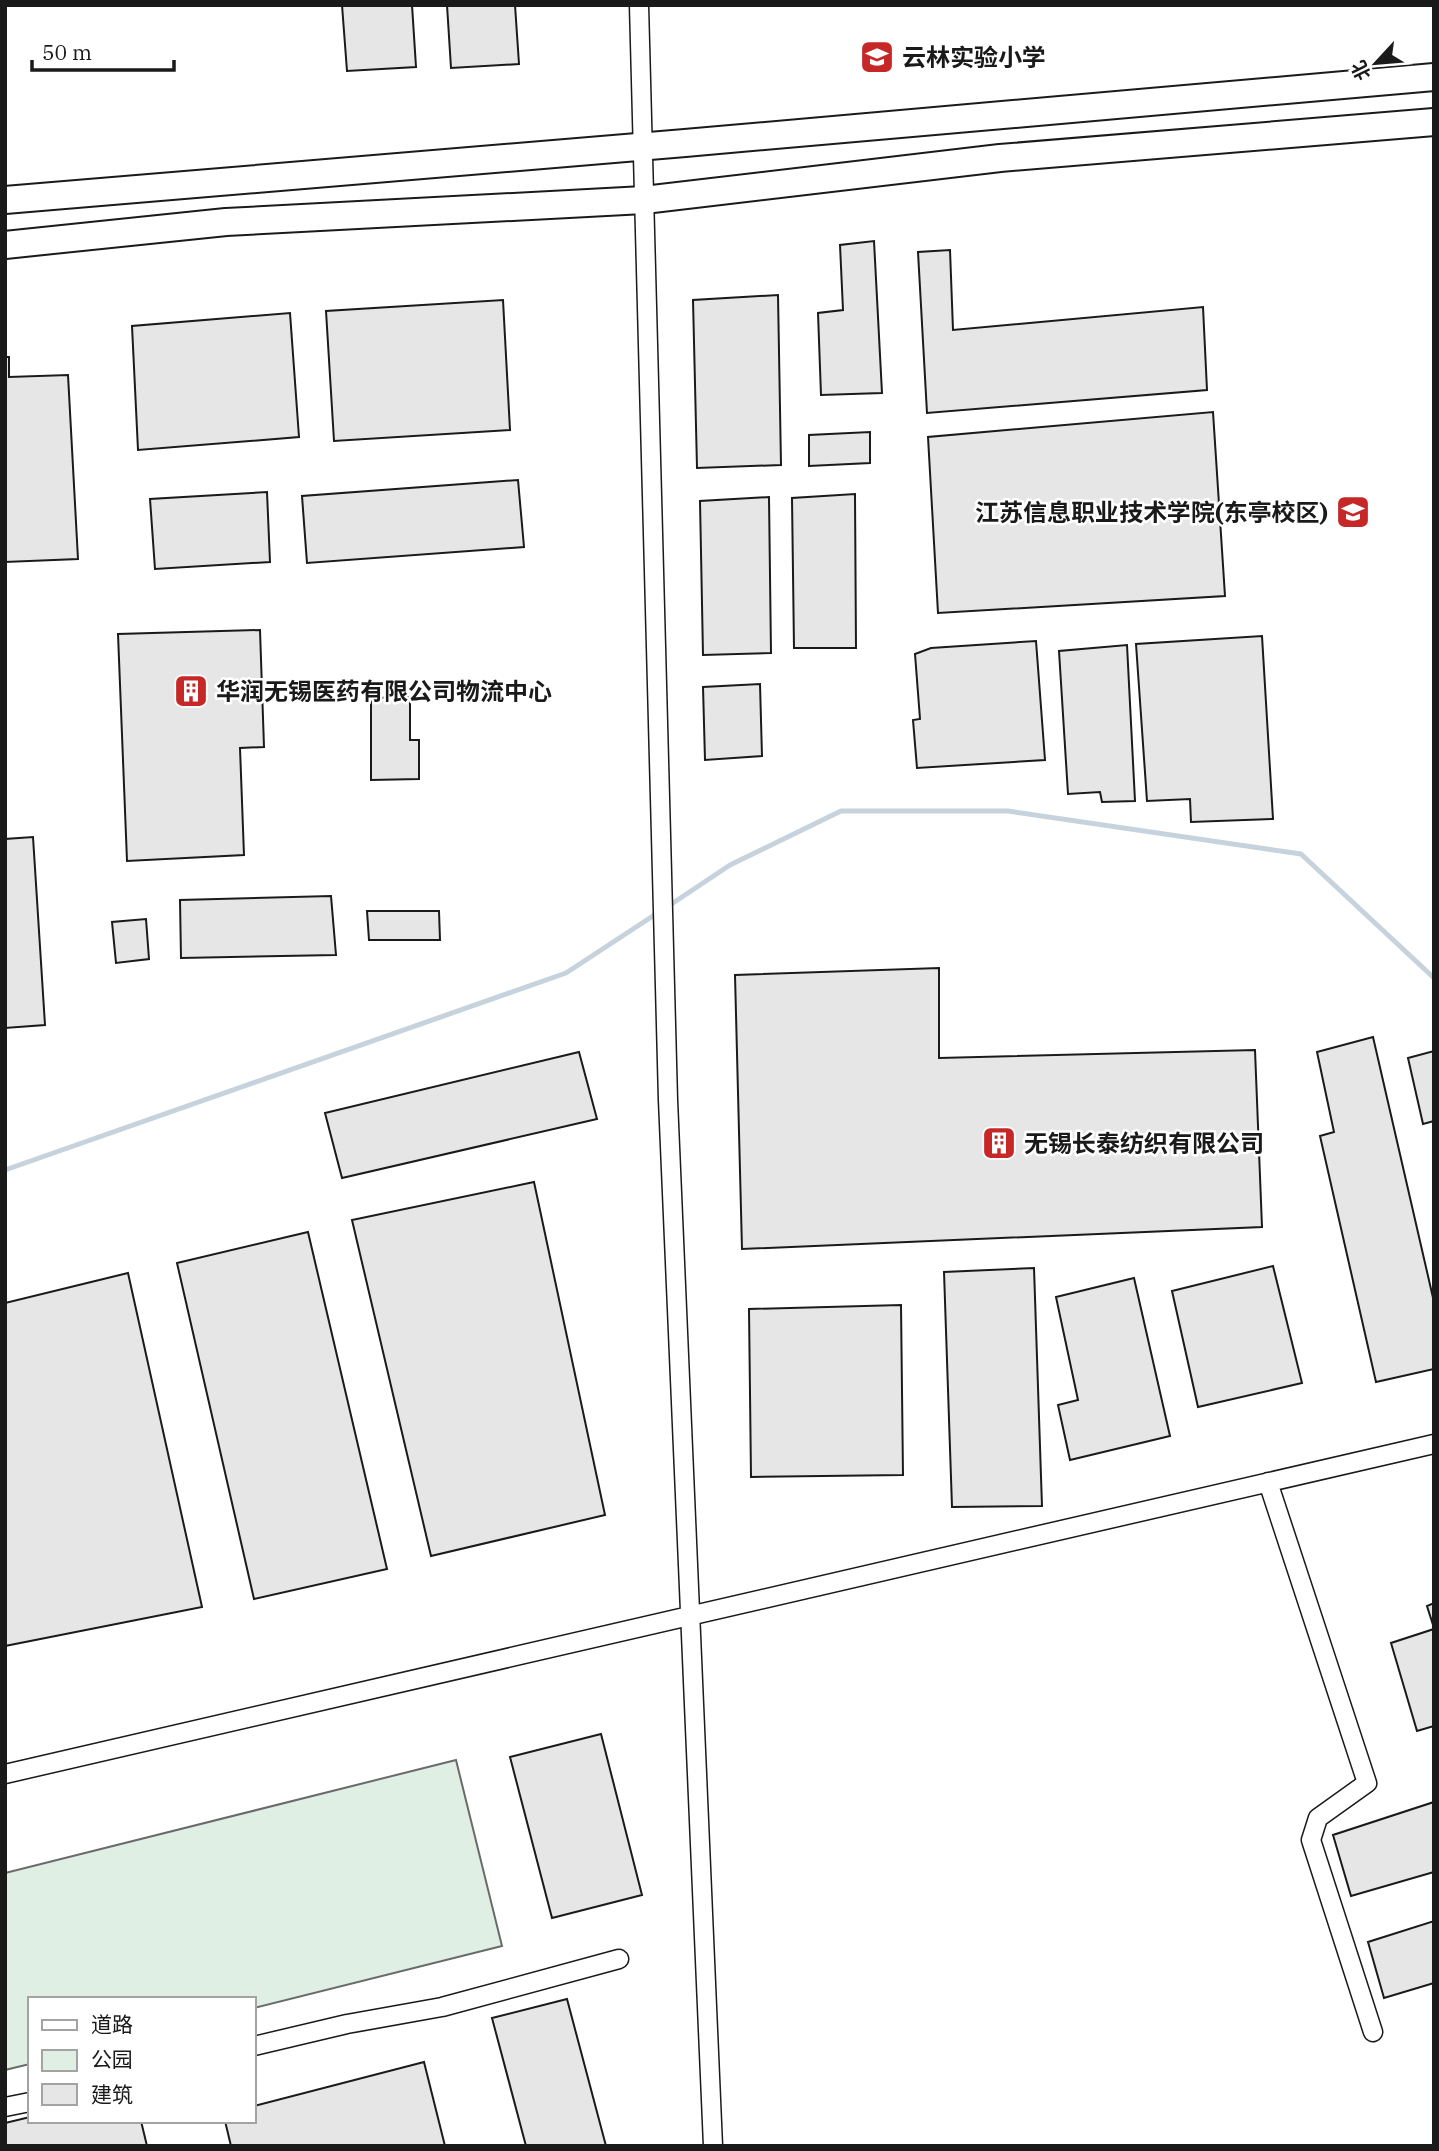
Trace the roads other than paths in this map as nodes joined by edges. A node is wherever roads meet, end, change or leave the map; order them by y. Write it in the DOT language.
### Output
graph roads {
  1 [pos="639,5"];
  2 [pos="1434,77"];
  3 [pos="1434,122"];
  4 [pos="643,146"];
  5 [pos="5,200"];
  6 [pos="644,200"];
  7 [pos="5,245"];
  8 [pos="1434,1444"];
  9 [pos="1268,1482"];
  10 [pos="690,1616"];
  11 [pos="5,1774"];
  12 [pos="619,1959"];
  13 [pos="1373,2032"];
  14 [pos="256,2046"];
  15 [pos="28,2102"];
  16 [pos="5,2107"];
  17 [pos="713,2146"];
  1 -- 4 [label="street"];
  2 -- 4 [label="main road"];
  3 -- 6 [label="main road"];
  4 -- 5 [label="main road"];
  4 -- 6 [label="street"];
  6 -- 7 [label="main road"];
  6 -- 10 [label="street"];
  8 -- 9 [label="street"];
  9 -- 10 [label="street"];
  9 -- 13 [label="street"];
  10 -- 11 [label="street"];
  10 -- 17 [label="street"];
  12 -- 14 [label="street"];
  15 -- 16 [label="street"];
}
